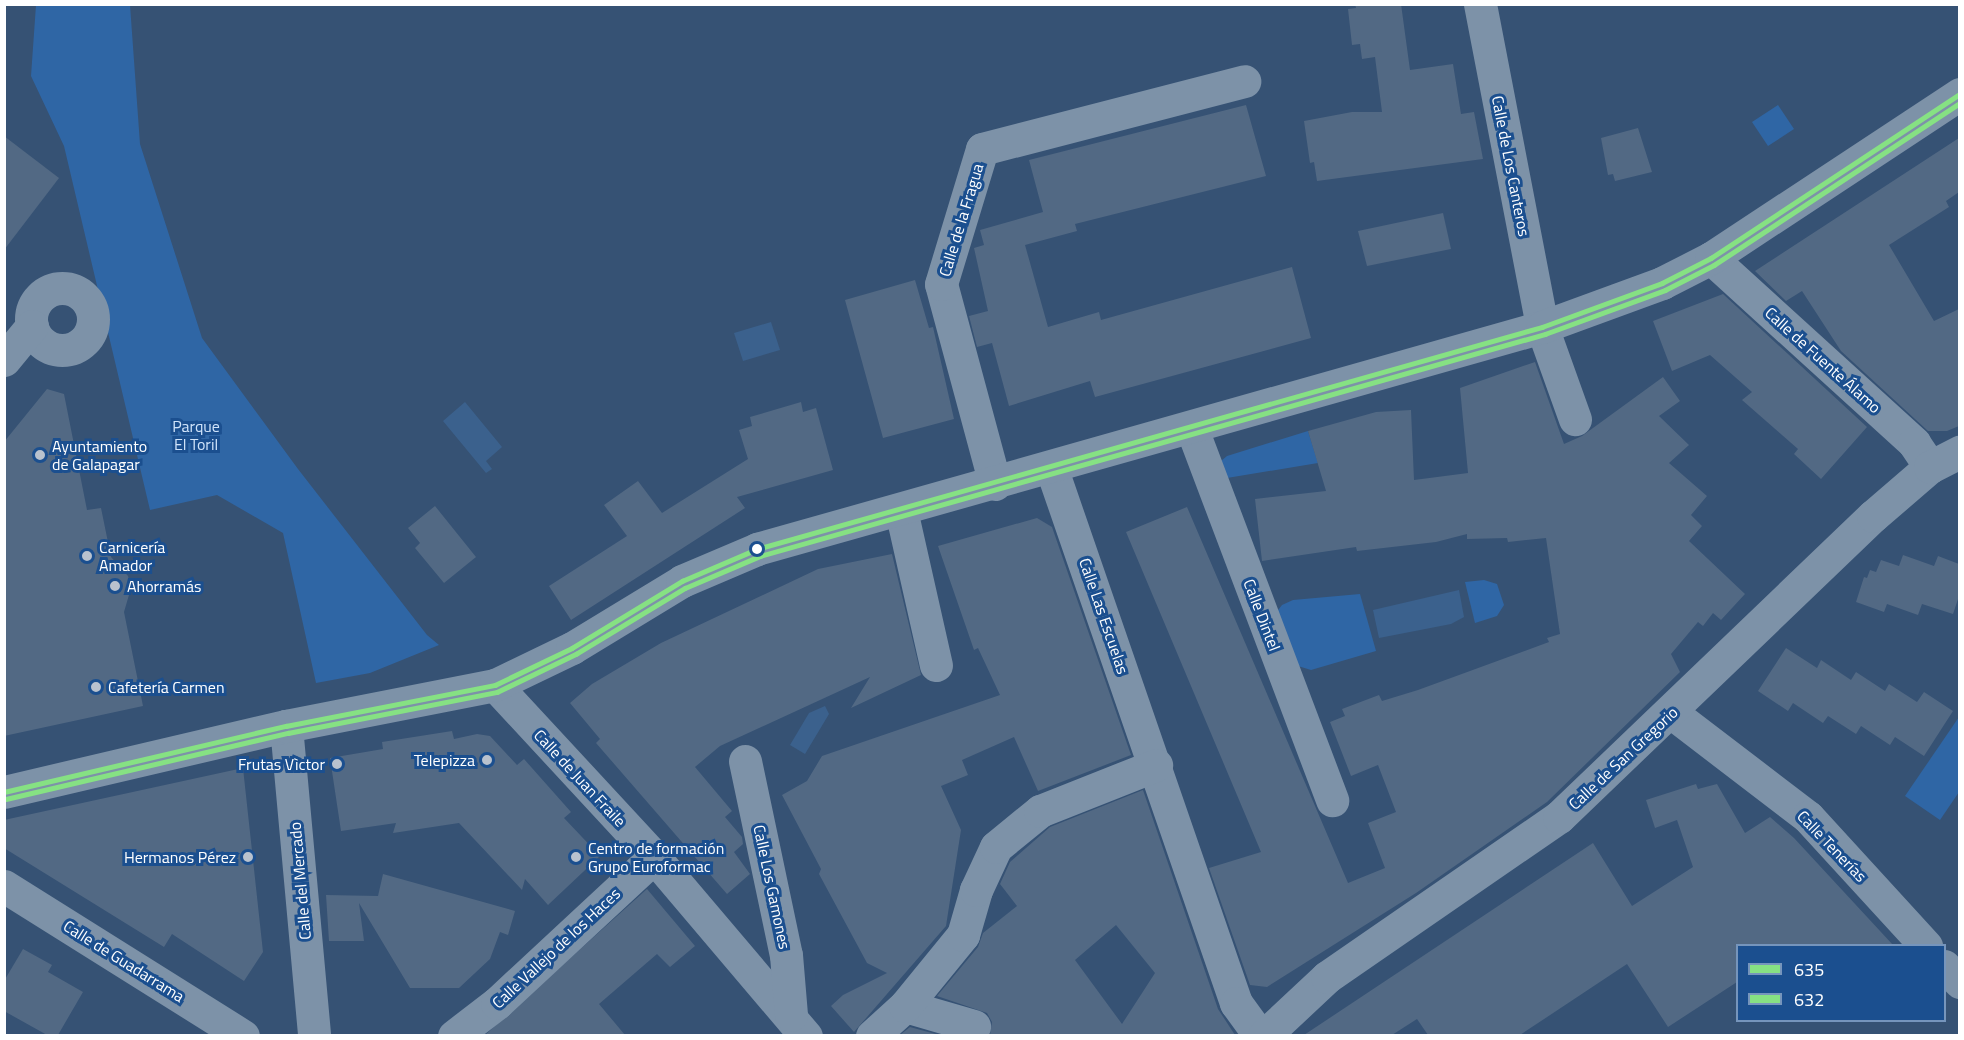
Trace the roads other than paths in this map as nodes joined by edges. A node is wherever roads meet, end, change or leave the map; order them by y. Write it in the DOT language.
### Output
graph roads {
  1 [pos="1480,4"];
  2 [pos="1244,81"];
  3 [pos="1959,94"];
  4 [pos="1711,258"];
  5 [pos="32,326"];
  6 [pos="1542,327"];
  7 [pos="4,360"];
  8 [pos="1575,419"];
  9 [pos="1192,429"];
  10 [pos="1959,452"];
  11 [pos="1051,467"];
  12 [pos="1930,467"];
  13 [pos="995,484"];
  14 [pos="901,510"];
  15 [pos="936,664"];
  16 [pos="495,685"];
  17 [pos="1672,713"];
  18 [pos="286,726"];
  19 [pos="744,761"];
  20 [pos="1156,765"];
  21 [pos="4,792"];
  22 [pos="1332,801"];
  23 [pos="654,857"];
  24 [pos="4,886"];
  25 [pos="1925,944"];
  26 [pos="1946,968"];
  27 [pos="1959,982"];
  28 [pos="905,1006"];
  29 [pos="799,1025"];
  30 [pos="974,1026"];
  31 [pos="243,1035"];
  32 [pos="314,1035"];
  33 [pos="454,1035"];
  34 [pos="872,1035"];
  35 [pos="1262,1035"];
  1 -- 6 [label="street, Calle de Los Canteros"];
  2 -- 13 [label="street, Calle de la Fragua"];
  3 -- 4 [label="street"];
  4 -- 6 [label="street"];
  4 -- 12 [label="street, Calle de Fuente Álamo"];
  5 -- 7 [label="street"];
  6 -- 8 [label="street"];
  6 -- 9 [label="street"];
  9 -- 11 [label="street"];
  9 -- 22 [label="street, Calle Dintel"];
  10 -- 12 [label="street, Calle de San Gregorio"];
  11 -- 13 [label="street"];
  11 -- 20 [label="street, Calle Las Escuelas"];
  12 -- 17 [label="street, Calle de San Gregorio"];
  13 -- 14 [label="street"];
  14 -- 15 [label="street"];
  14 -- 16 [label="street"];
  16 -- 18 [label="street"];
  16 -- 23 [label="street, Calle de Juan Fraile"];
  17 -- 25 [label="street, Calle Tenerías"];
  17 -- 35 [label="street, Calle de San Gregorio"];
  18 -- 21 [label="street"];
  18 -- 32 [label="street, Calle del Mercado"];
  19 -- 29 [label="street, Calle Los Gamones"];
  20 -- 28 [label="street"];
  20 -- 35 [label="street, Calle de San Gregorio"];
  23 -- 29 [label="street, Calle de Juan Fraile"];
  23 -- 33 [label="street, Calle Vallejo de los Haces"];
  24 -- 31 [label="street, Calle de Guadarrama"];
  26 -- 27 [label="street"];
  28 -- 30 [label="street"];
  28 -- 34 [label="street"];
}
